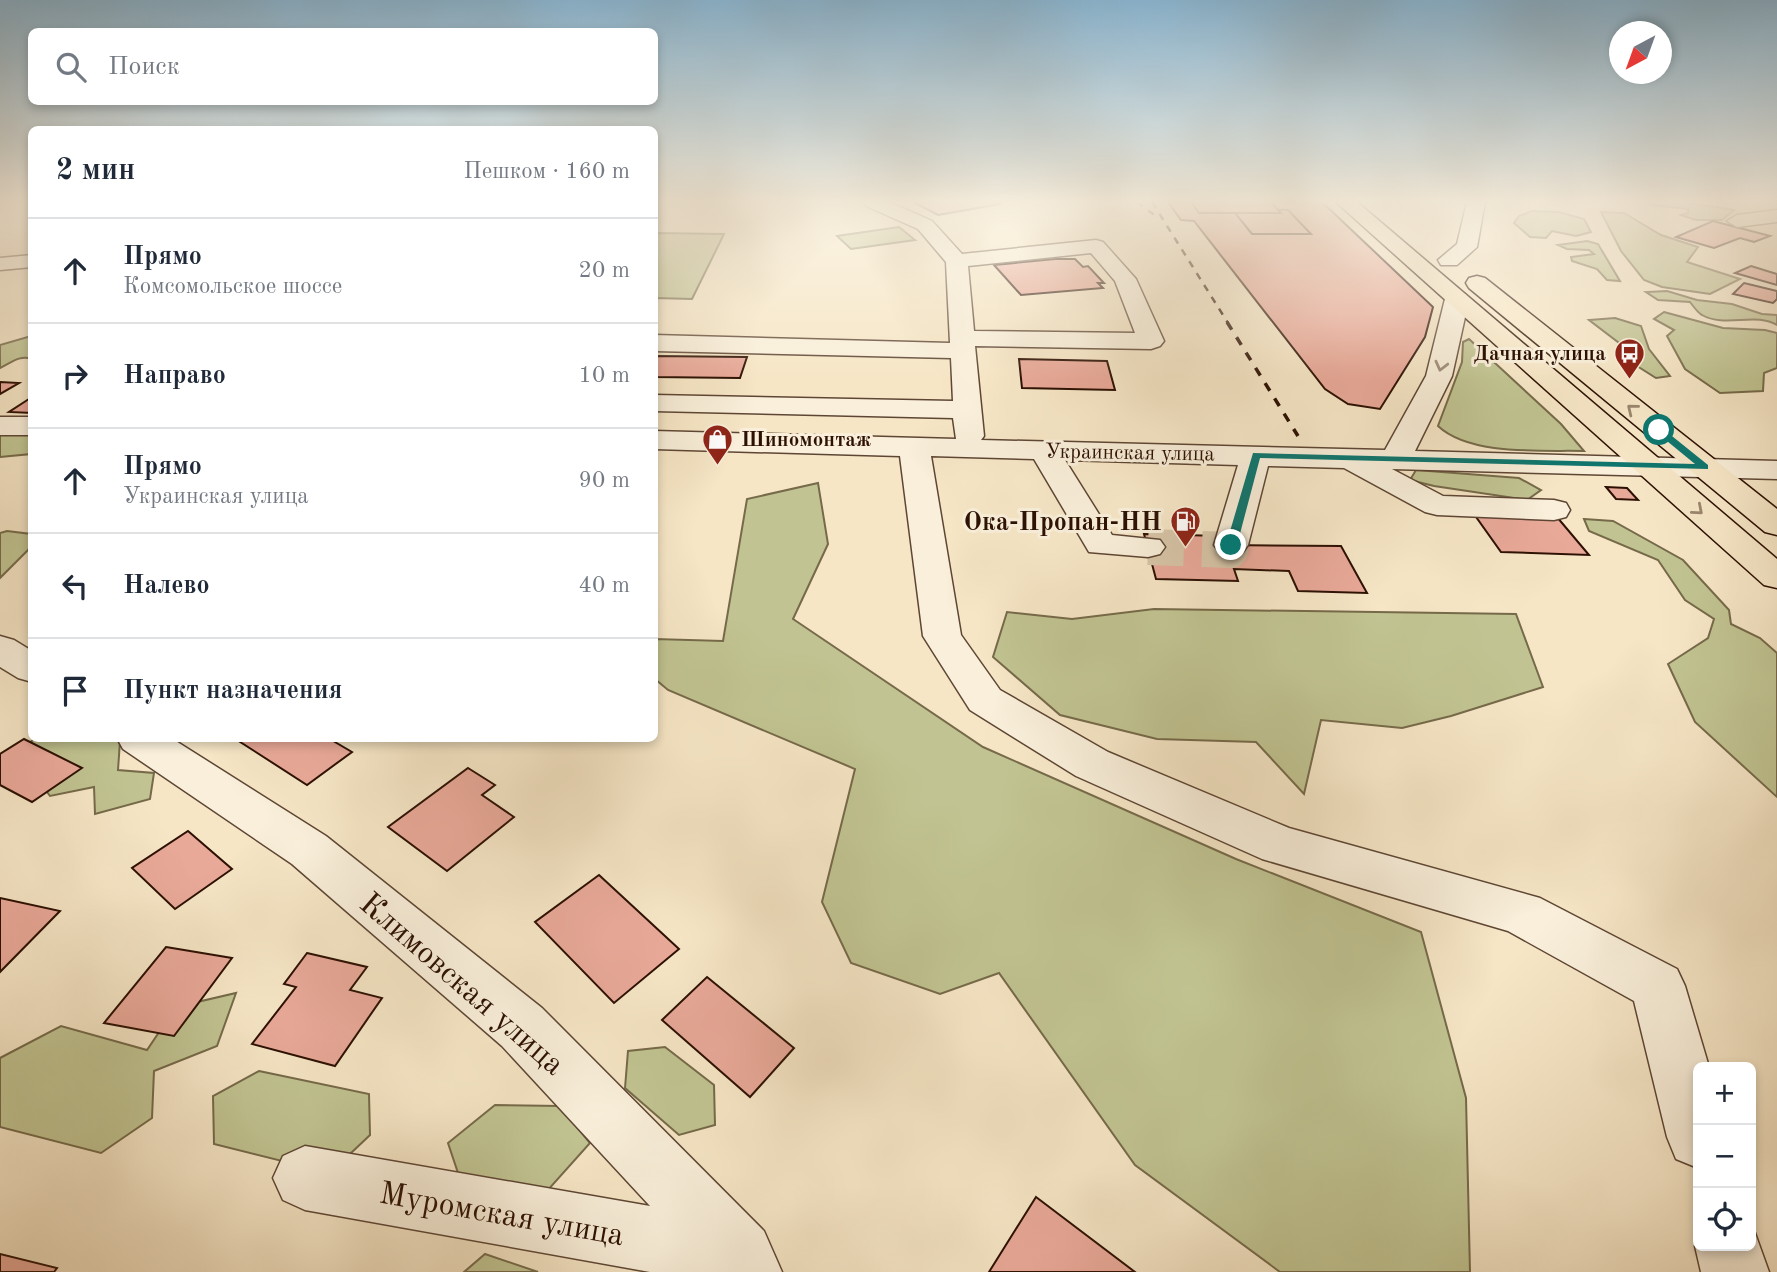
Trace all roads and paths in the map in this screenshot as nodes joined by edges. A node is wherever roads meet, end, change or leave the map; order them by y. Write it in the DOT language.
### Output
graph roads {
  1 [pos="28,261"];
  2 [pos="957,261"];
  3 [pos="1109,261"];
  4 [pos="1414,261"];
  5 [pos="1450,261"];
  6 [pos="0,264"];
  7 [pos="1457,299"];
  8 [pos="658,342"];
  9 [pos="963,345"];
  10 [pos="658,403"];
  11 [pos="967,410"];
  12 [pos="0,426"];
  13 [pos="28,426"];
  14 [pos="658,440"];
  15 [pos="914,447"];
  16 [pos="970,449"];
  17 [pos="1044,451"];
  18 [pos="1256,455"];
  19 [pos="1347,457"];
  20 [pos="1396,459"];
  21 [pos="1647,465"];
  22 [pos="1705,467"];
  23 [pos="1777,470"];
  24 [pos="1554,510"];
  25 [pos="1777,525"];
  26 [pos="1231,545"];
  27 [pos="1147,547"];
  28 [pos="1777,577"];
  29 [pos="0,649"];
  30 [pos="28,666"];
  31 [pos="144,742"];
  32 [pos="1695,1125"];
  33 [pos="305,1178"];
  34 [pos="1729,1251"];
  35 [pos="744,1264"];
  36 [pos="1735,1272"];
  1 -- 6 [label="street"];
  2 -- 9 [label="street"];
  3 -- 9 [label="street"];
  4 -- 7 [label="main road"];
  22 -- 5 [label="main road, one-way"];
  7 -- 20 [label="street, one-way"];
  7 -- 21 [label="main road"];
  8 -- 9 [label="street"];
  9 -- 11 [label="street"];
  10 -- 11 [label="street"];
  11 -- 16 [label="street"];
  12 -- 13 [label="street"];
  14 -- 15 [label="street, Украинская улица"];
  15 -- 16 [label="street, Украинская улица"];
  15 -- 32 [label="street"];
  16 -- 17 [label="street, Украинская улица"];
  17 -- 18 [label="street, Украинская улица"];
  17 -- 27 [label="street"];
  18 -- 19 [label="street, Украинская улица"];
  18 -- 26 [label="street"];
  19 -- 20 [label="street, Украинская улица"];
  19 -- 24 [label="street"];
  20 -- 21 [label="street, Украинская улица"];
  21 -- 22 [label="street, Украинская улица"];
  21 -- 28 [label="main road, one-way"];
  22 -- 23 [label="street, Украинская улица"];
  22 -- 25 [label="main road"];
  29 -- 30 [label="street"];
  31 -- 35 [label="street, Климовская улица"];
  33 -- 35 [label="street, Муромская улица"];
  34 -- 36 [label="street"];
}
